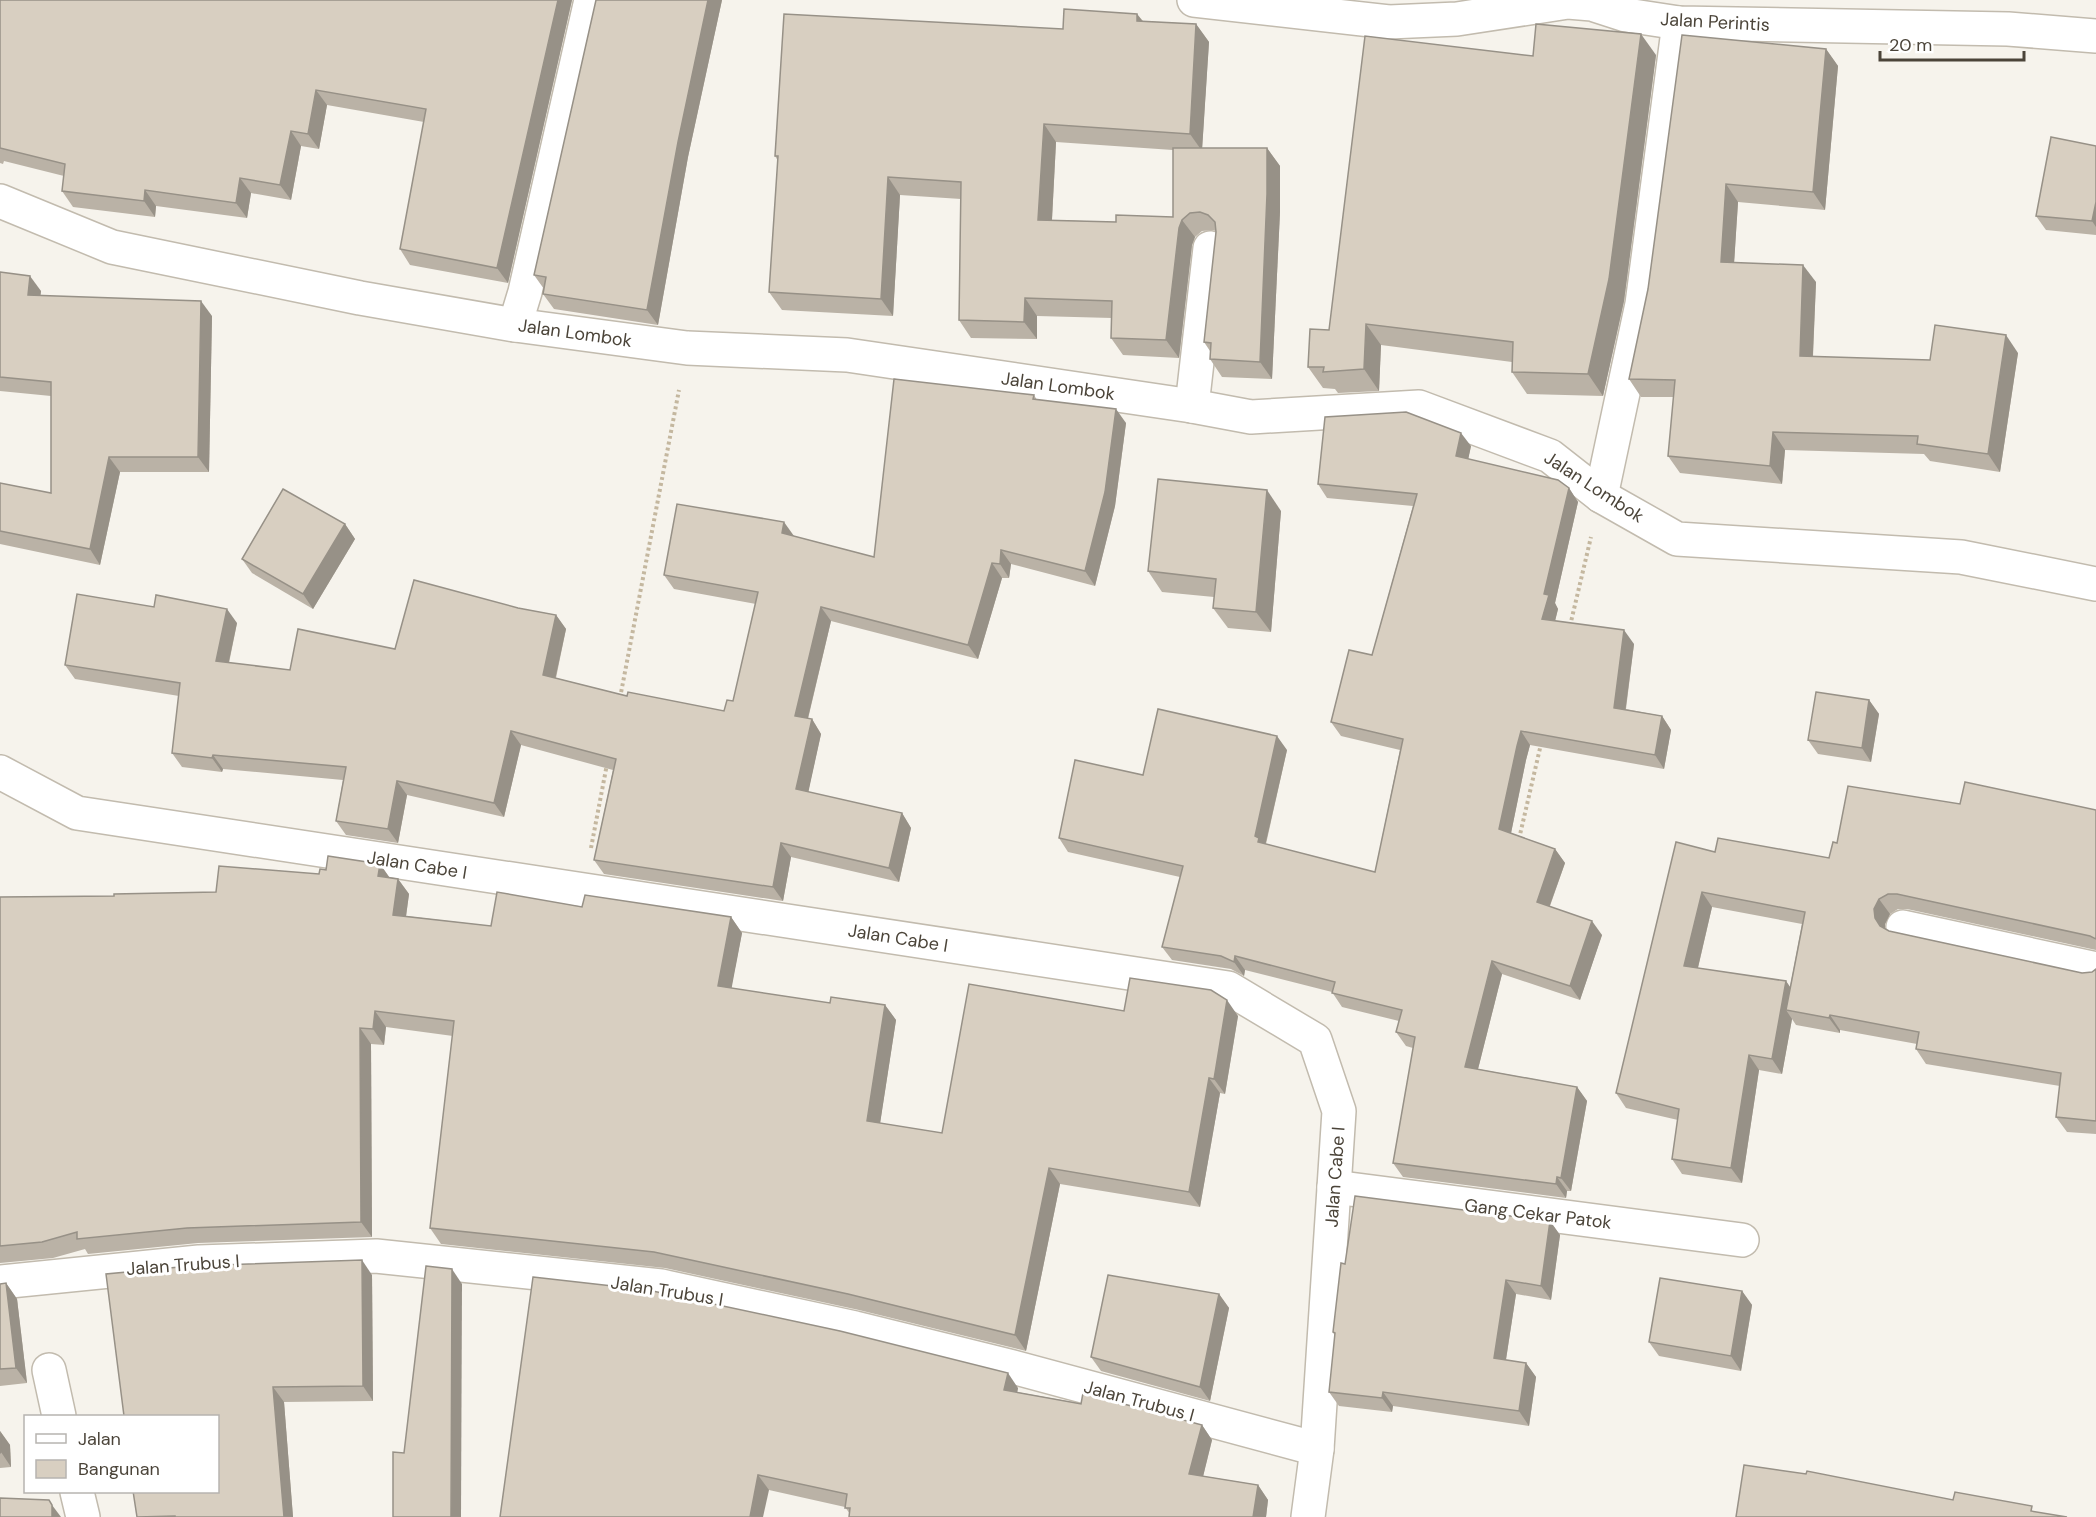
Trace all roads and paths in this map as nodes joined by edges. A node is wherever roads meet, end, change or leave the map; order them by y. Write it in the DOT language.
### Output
graph roads {
  1 [pos="591,0"];
  2 [pos="1194,0"];
  3 [pos="1624,7"];
  4 [pos="1679,23"];
  5 [pos="2096,36"];
  6 [pos="0,201"];
  7 [pos="1210,248"];
  8 [pos="515,325"];
  9 [pos="687,348"];
  10 [pos="1192,406"];
  11 [pos="1601,496"];
  12 [pos="2096,584"];
  13 [pos="1569,631"];
  14 [pos="618,706"];
  15 [pos="1544,733"];
  16 [pos="608,764"];
  17 [pos="0,772"];
  18 [pos="1517,846"];
  19 [pos="583,890"];
  20 [pos="1903,927"];
  21 [pos="2096,969"];
  22 [pos="1334,1187"];
  23 [pos="1742,1240"];
  24 [pos="0,1282"];
  25 [pos="49,1370"];
  26 [pos="60,1415"];
  27 [pos="1317,1449"];
  28 [pos="77,1493"];
  29 [pos="83,1517"];
  30 [pos="1308,1517"];
  1 -- 8 [label="street"];
  2 -- 3 [label="street, Jalan Perintis"];
  3 -- 4 [label="street, Jalan Perintis"];
  4 -- 5 [label="street, Jalan Perintis"];
  4 -- 11 [label="street"];
  6 -- 8 [label="street, Jalan Lombok"];
  7 -- 10 [label="street"];
  8 -- 9 [label="street, Jalan Lombok"];
  9 -- 10 [label="street, Jalan Lombok"];
  9 -- 14 [label="path"];
  10 -- 11 [label="street, Jalan Lombok"];
  11 -- 12 [label="street, Jalan Lombok"];
  11 -- 13 [label="path"];
  15 -- 18 [label="path"];
  16 -- 19 [label="path"];
  17 -- 19 [label="street, Jalan Cabe I"];
  19 -- 22 [label="street, Jalan Cabe I"];
  20 -- 21 [label="street"];
  22 -- 23 [label="street, Gang Cekar Patok"];
  22 -- 27 [label="street, Jalan Cabe I"];
  24 -- 27 [label="street, Jalan Trubus I"];
  25 -- 26 [label="street"];
  27 -- 30 [label="street, Jalan Cabe I"];
  28 -- 29 [label="street"];
}
